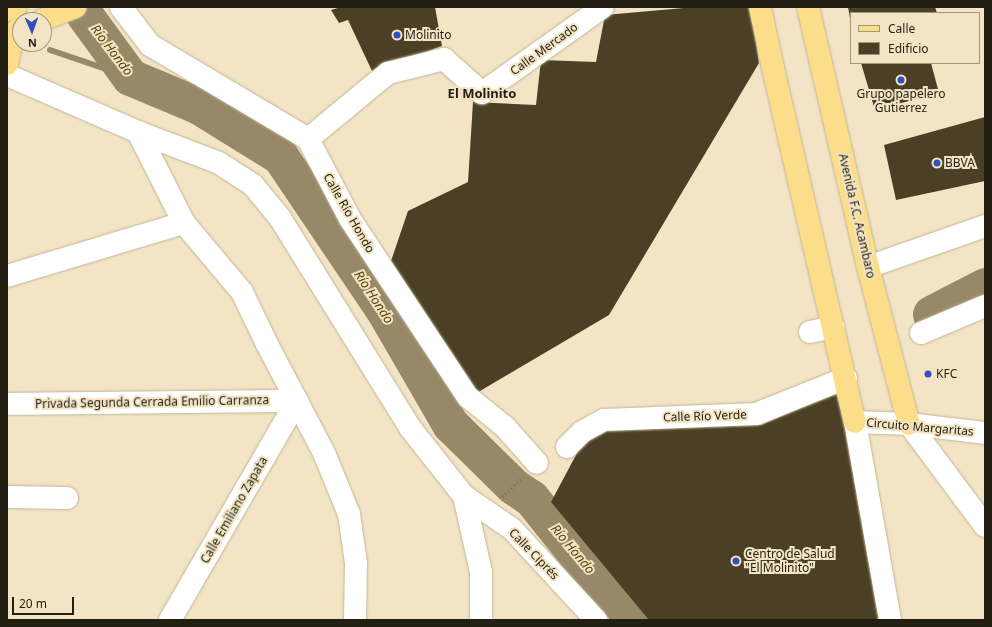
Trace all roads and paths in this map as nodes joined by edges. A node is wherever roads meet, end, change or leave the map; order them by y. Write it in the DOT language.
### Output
graph roads {
  1 [pos="16,7"];
  2 [pos="76,7"];
  3 [pos="121,7"];
  4 [pos="603,7"];
  5 [pos="760,7"];
  6 [pos="808,7"];
  7 [pos="7,10"];
  8 [pos="52,16"];
  9 [pos="12,41"];
  10 [pos="7,64"];
  11 [pos="7,75"];
  12 [pos="138,132"];
  13 [pos="308,139"];
  14 [pos="184,223"];
  15 [pos="985,226"];
  16 [pos="868,267"];
  17 [pos="7,276"];
  18 [pos="985,306"];
  19 [pos="833,327"];
  20 [pos="810,332"];
  21 [pos="921,333"];
  22 [pos="846,378"];
  23 [pos="297,401"];
  24 [pos="7,404"];
  25 [pos="855,422"];
  26 [pos="909,424"];
  27 [pos="985,433"];
  28 [pos="567,447"];
  29 [pos="531,469"];
  30 [pos="464,496"];
  31 [pos="7,497"];
  32 [pos="67,498"];
  33 [pos="498,501"];
  34 [pos="985,526"];
  35 [pos="170,620"];
  36 [pos="355,620"];
  37 [pos="481,620"];
  38 [pos="596,620"];
  39 [pos="890,620"];
  1 -- 7 [label="main road"];
  2 -- 8 [label="main road"];
  3 -- 13 [label="street"];
  4 -- 13 [label="street, Calle Mercado"];
  5 -- 19 [label="main road"];
  6 -- 16 [label="main road, Avenida F.C. Acambaro"];
  9 -- 10 [label="main road"];
  11 -- 12 [label="street"];
  12 -- 14 [label="street"];
  12 -- 30 [label="street"];
  13 -- 29 [label="street, Calle Río Hondo"];
  14 -- 17 [label="street"];
  14 -- 23 [label="street"];
  15 -- 16 [label="street"];
  16 -- 26 [label="main road, Avenida F.C. Acambaro"];
  18 -- 21 [label="street"];
  19 -- 20 [label="street"];
  19 -- 22 [label="main road"];
  22 -- 25 [label="main road"];
  22 -- 28 [label="street, Calle Río Verde"];
  23 -- 24 [label="street, Privada Segunda Cerrada Emilio Carranza"];
  23 -- 35 [label="street, Calle Emiliano Zapata"];
  23 -- 36 [label="street"];
  25 -- 26 [label="street, Circuito Margaritas"];
  25 -- 39 [label="street"];
  26 -- 27 [label="street, Circuito Margaritas"];
  26 -- 34 [label="street"];
  29 -- 33 [label="path"];
  30 -- 37 [label="street"];
  30 -- 38 [label="street, Calle Ciprés"];
  31 -- 32 [label="street"];
}
